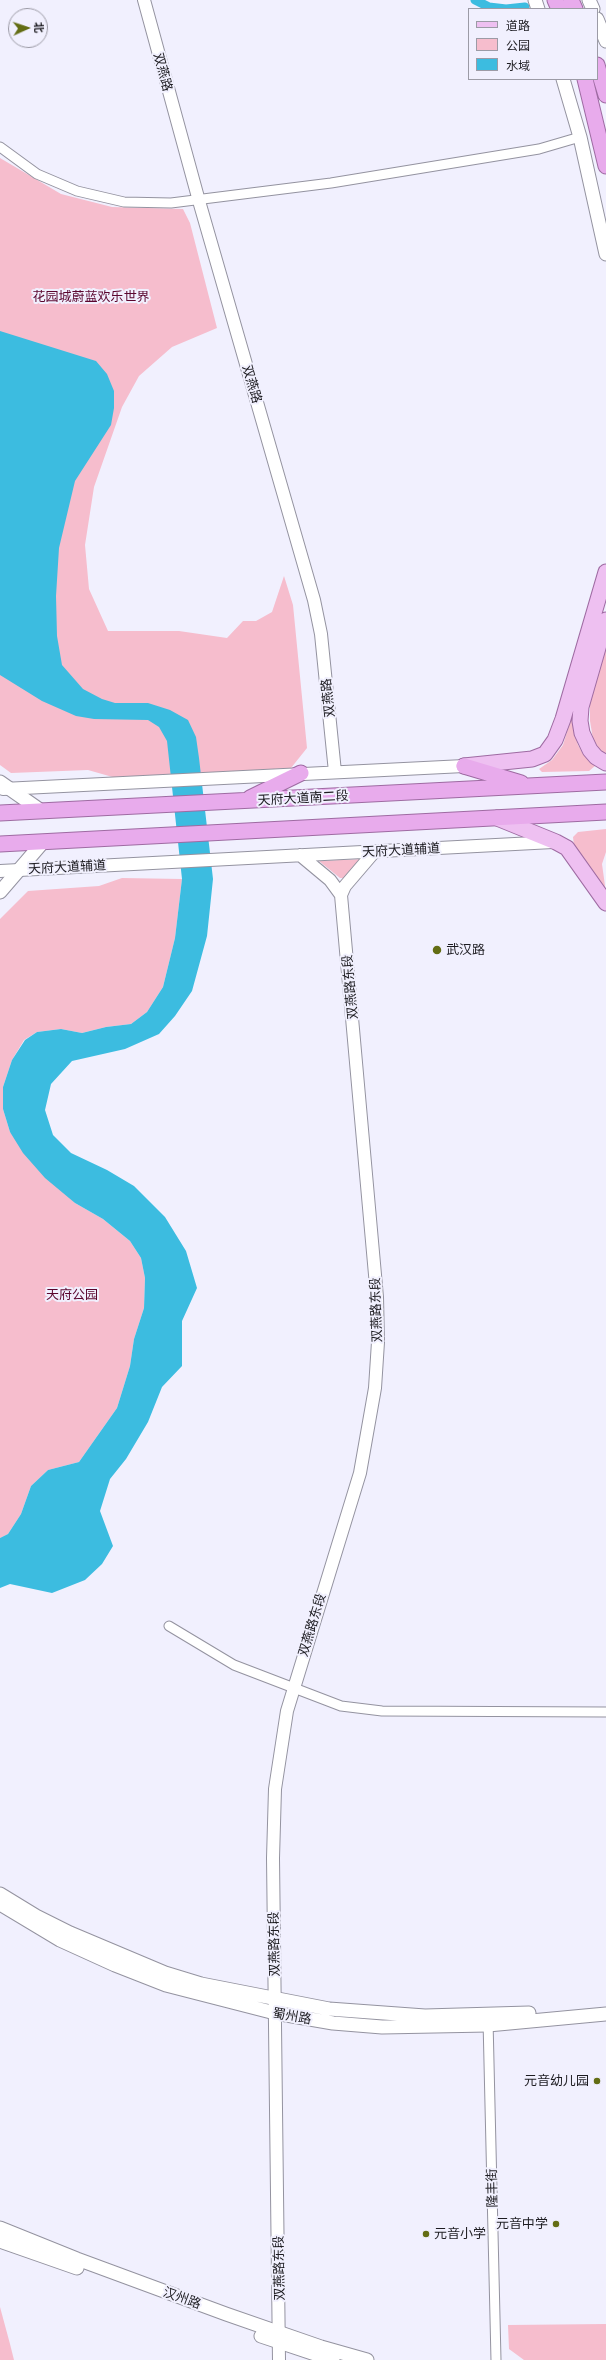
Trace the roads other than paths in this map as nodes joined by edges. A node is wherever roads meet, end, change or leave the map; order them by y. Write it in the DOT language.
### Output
graph roads {
  1 [pos="144,0"];
  2 [pos="598,21"];
  3 [pos="606,41"];
  4 [pos="598,68"];
  5 [pos="563,80"];
  6 [pos="585,80"];
  7 [pos="606,95"];
  8 [pos="580,137"];
  9 [pos="0,147"];
  10 [pos="606,166"];
  11 [pos="199,201"];
  12 [pos="606,254"];
  13 [pos="606,572"];
  14 [pos="606,620"];
  15 [pos="606,763"];
  16 [pos="464,766"];
  17 [pos="335,772"];
  18 [pos="301,773"];
  19 [pos="606,782"];
  20 [pos="3,786"];
  21 [pos="531,786"];
  22 [pos="243,801"];
  23 [pos="40,810"];
  24 [pos="606,812"];
  25 [pos="0,813"];
  26 [pos="497,818"];
  27 [pos="43,842"];
  28 [pos="556,842"];
  29 [pos="0,844"];
  30 [pos="376,851"];
  31 [pos="300,855"];
  32 [pos="20,870"];
  33 [pos="0,871"];
  34 [pos="0,892"];
  35 [pos="341,896"];
  36 [pos="606,903"];
  37 [pos="169,1626"];
  38 [pos="293,1689"];
  39 [pos="606,1712"];
  40 [pos="0,1894"];
  41 [pos="0,1904"];
  42 [pos="276,1998"];
  43 [pos="606,2005"];
  44 [pos="275,2013"];
  45 [pos="606,2014"];
  46 [pos="488,2020"];
  47 [pos="0,2228"];
  48 [pos="0,2241"];
  49 [pos="279,2337"];
  50 [pos="279,2360"];
  51 [pos="333,2360"];
  52 [pos="367,2360"];
  53 [pos="496,2360"];
  1 -- 11 [label="street, 双燕路"];
  2 -- 3 [label="main road"];
  4 -- 7 [label="highway"];
  5 -- 8 [label="main road"];
  6 -- 10 [label="highway"];
  8 -- 11 [label="street"];
  8 -- 12 [label="main road"];
  9 -- 11 [label="street"];
  11 -- 17 [label="street, 双燕路"];
  13 -- 16 [label="main road"];
  14 -- 15 [label="main road"];
  16 -- 17 [label="street"];
  16 -- 21 [label="highway"];
  17 -- 18 [label="street"];
  18 -- 20 [label="street"];
  18 -- 22 [label="highway"];
  19 -- 21 [label="highway, 天府大道南二段"];
  20 -- 23 [label="main road"];
  21 -- 22 [label="highway, 天府大道南二段"];
  22 -- 23 [label="highway, 天府大道南二段"];
  23 -- 25 [label="highway, 天府大道南二段"];
  24 -- 26 [label="highway"];
  26 -- 27 [label="highway"];
  26 -- 28 [label="main road"];
  27 -- 29 [label="highway"];
  27 -- 32 [label="main road"];
  28 -- 30 [label="street, 天府大道辅道"];
  28 -- 36 [label="main road"];
  30 -- 31 [label="street, 天府大道辅道"];
  30 -- 35 [label="street"];
  31 -- 32 [label="street, 天府大道辅道"];
  31 -- 35 [label="street, 双燕路东段"];
  32 -- 33 [label="street, 天府大道辅道"];
  32 -- 34 [label="main road"];
  35 -- 38 [label="street, 双燕路东段"];
  37 -- 38 [label="street"];
  38 -- 39 [label="street"];
  38 -- 42 [label="street, 双燕路东段"];
  40 -- 42 [label="main road, 蜀州路"];
  41 -- 44 [label="main road, 蜀州路"];
  42 -- 44 [label="street, 双燕路东段"];
  42 -- 46 [label="main road, 蜀州路"];
  43 -- 46 [label="main road, 蜀州路"];
  44 -- 46 [label="main road, 蜀州路"];
  44 -- 49 [label="street, 双燕路东段"];
  45 -- 46 [label="main road, 蜀州路"];
  46 -- 53 [label="street, 隆丰街"];
  47 -- 49 [label="main road, 汉州路"];
  48 -- 49 [label="main road, 汉州路"];
  49 -- 50 [label="street, 双燕路东段"];
  49 -- 51 [label="main road, 汉州路"];
  49 -- 52 [label="main road, 汉州路"];
}
